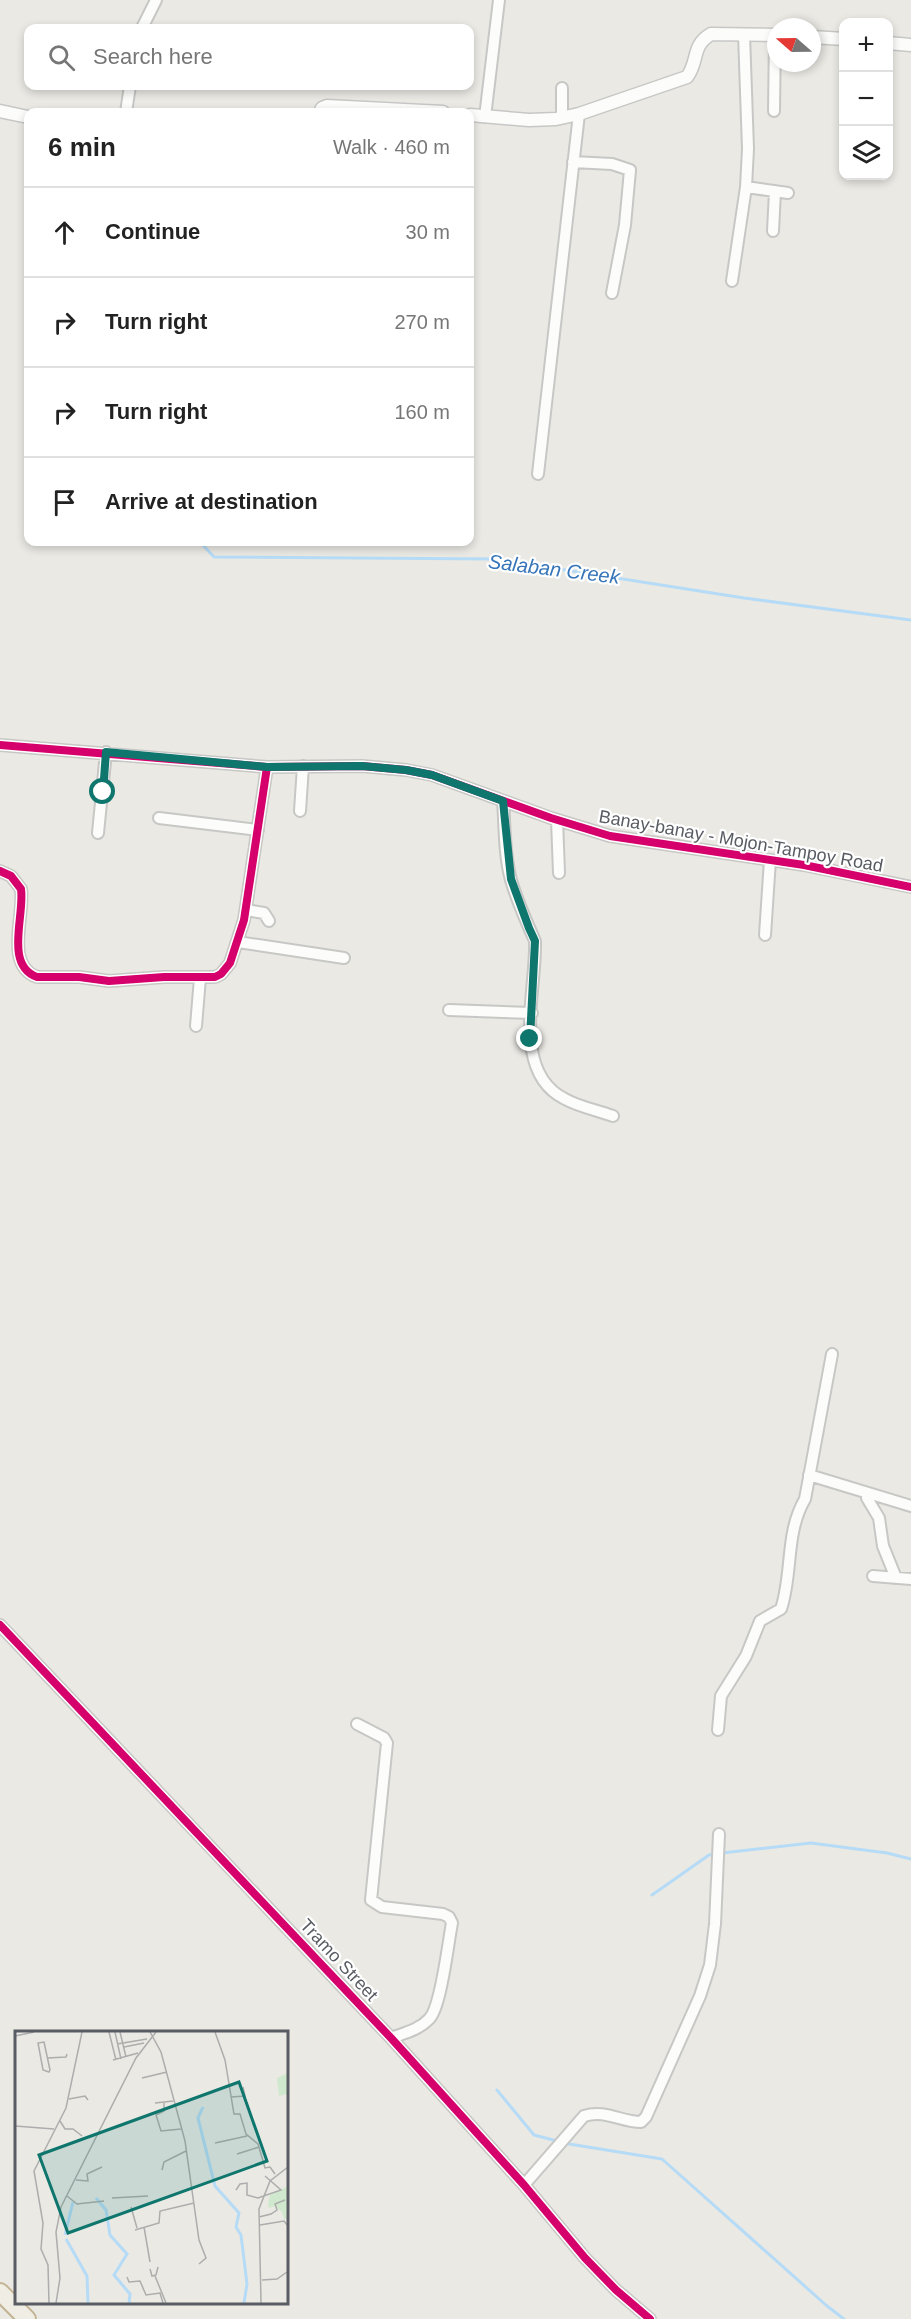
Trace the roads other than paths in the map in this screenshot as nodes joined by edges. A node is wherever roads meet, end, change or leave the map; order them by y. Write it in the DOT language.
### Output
graph roads {
  1 [pos="156,0"];
  2 [pos="499,0"];
  3 [pos="144,24"];
  4 [pos="744,34"];
  5 [pos="767,35"];
  6 [pos="821,38"];
  7 [pos="839,39"];
  8 [pos="893,43"];
  9 [pos="911,45"];
  10 [pos="775,72"];
  11 [pos="562,88"];
  12 [pos="129,90"];
  13 [pos="127,108"];
  14 [pos="322,108"];
  15 [pos="366,108"];
  16 [pos="0,111"];
  17 [pos="774,111"];
  18 [pos="579,114"];
  19 [pos="24,116"];
  20 [pos="474,116"];
  21 [pos="485,117"];
  22 [pos="562,118"];
  23 [pos="573,162"];
  24 [pos="746,187"];
  25 [pos="775,191"];
  26 [pos="788,193"];
  27 [pos="773,231"];
  28 [pos="732,281"];
  29 [pos="612,293"];
  30 [pos="538,474"];
  31 [pos="0,745"];
  32 [pos="106,752"];
  33 [pos="303,766"];
  34 [pos="267,767"];
  35 [pos="503,801"];
  36 [pos="300,811"];
  37 [pos="159,818"];
  38 [pos="557,820"];
  39 [pos="258,830"];
  40 [pos="98,833"];
  41 [pos="770,860"];
  42 [pos="0,871"];
  43 [pos="559,873"];
  44 [pos="911,886"];
  45 [pos="246,910"];
  46 [pos="269,921"];
  47 [pos="765,934"];
  48 [pos="238,942"];
  49 [pos="344,958"];
  50 [pos="200,978"];
  51 [pos="449,1010"];
  52 [pos="532,1013"];
  53 [pos="196,1026"];
  54 [pos="613,1116"];
  55 [pos="832,1354"];
  56 [pos="809,1475"];
  57 [pos="867,1498"];
  58 [pos="911,1506"];
  59 [pos="873,1576"];
  60 [pos="896,1578"];
  61 [pos="911,1579"];
  62 [pos="0,1625"];
  63 [pos="357,1724"];
  64 [pos="718,1730"];
  65 [pos="719,1834"];
  66 [pos="391,2037"];
  67 [pos="524,2185"];
  68 [pos="0,2292"];
  69 [pos="27,2319"];
  70 [pos="650,2319"];
  1 -- 3 [label="street"];
  2 -- 21 [label="street"];
  4 -- 5 [label="street"];
  4 -- 18 [label="street"];
  4 -- 24 [label="street"];
  6 -- 7 [label="street"];
  8 -- 9 [label="street"];
  10 -- 17 [label="street"];
  11 -- 22 [label="street"];
  12 -- 13 [label="street"];
  14 -- 15 [label="street"];
  16 -- 19 [label="street"];
  18 -- 22 [label="street"];
  18 -- 23 [label="street"];
  20 -- 21 [label="street"];
  21 -- 22 [label="street"];
  23 -- 29 [label="street"];
  23 -- 30 [label="street"];
  24 -- 25 [label="street"];
  24 -- 28 [label="street"];
  25 -- 26 [label="street"];
  25 -- 27 [label="street"];
  31 -- 32 [label="street, Banay-banay - Mojon-Tampoy Road"];
  32 -- 34 [label="street, Banay-banay - Mojon-Tampoy Road"];
  32 -- 40 [label="street"];
  33 -- 34 [label="street, Banay-banay - Mojon-Tampoy Road"];
  33 -- 35 [label="street, Banay-banay - Mojon-Tampoy Road"];
  33 -- 36 [label="street"];
  34 -- 39 [label="street"];
  35 -- 38 [label="street, Banay-banay - Mojon-Tampoy Road"];
  35 -- 52 [label="street"];
  37 -- 39 [label="street"];
  38 -- 41 [label="street, Banay-banay - Mojon-Tampoy Road"];
  38 -- 43 [label="street"];
  39 -- 45 [label="street"];
  41 -- 44 [label="street, Banay-banay - Mojon-Tampoy Road"];
  41 -- 47 [label="street"];
  42 -- 50 [label="street"];
  45 -- 46 [label="street"];
  45 -- 48 [label="street"];
  48 -- 49 [label="street"];
  48 -- 50 [label="street"];
  50 -- 53 [label="street"];
  51 -- 52 [label="street"];
  52 -- 54 [label="street"];
  55 -- 56 [label="street"];
  56 -- 58 [label="street"];
  56 -- 64 [label="street"];
  57 -- 60 [label="street"];
  59 -- 60 [label="street"];
  60 -- 61 [label="street"];
  62 -- 66 [label="street, Tramo Street"];
  63 -- 66 [label="street"];
  65 -- 67 [label="street"];
  66 -- 67 [label="street, Tramo Street"];
  67 -- 70 [label="street, Tramo Street"];
  68 -- 69 [label="highway"];
}
